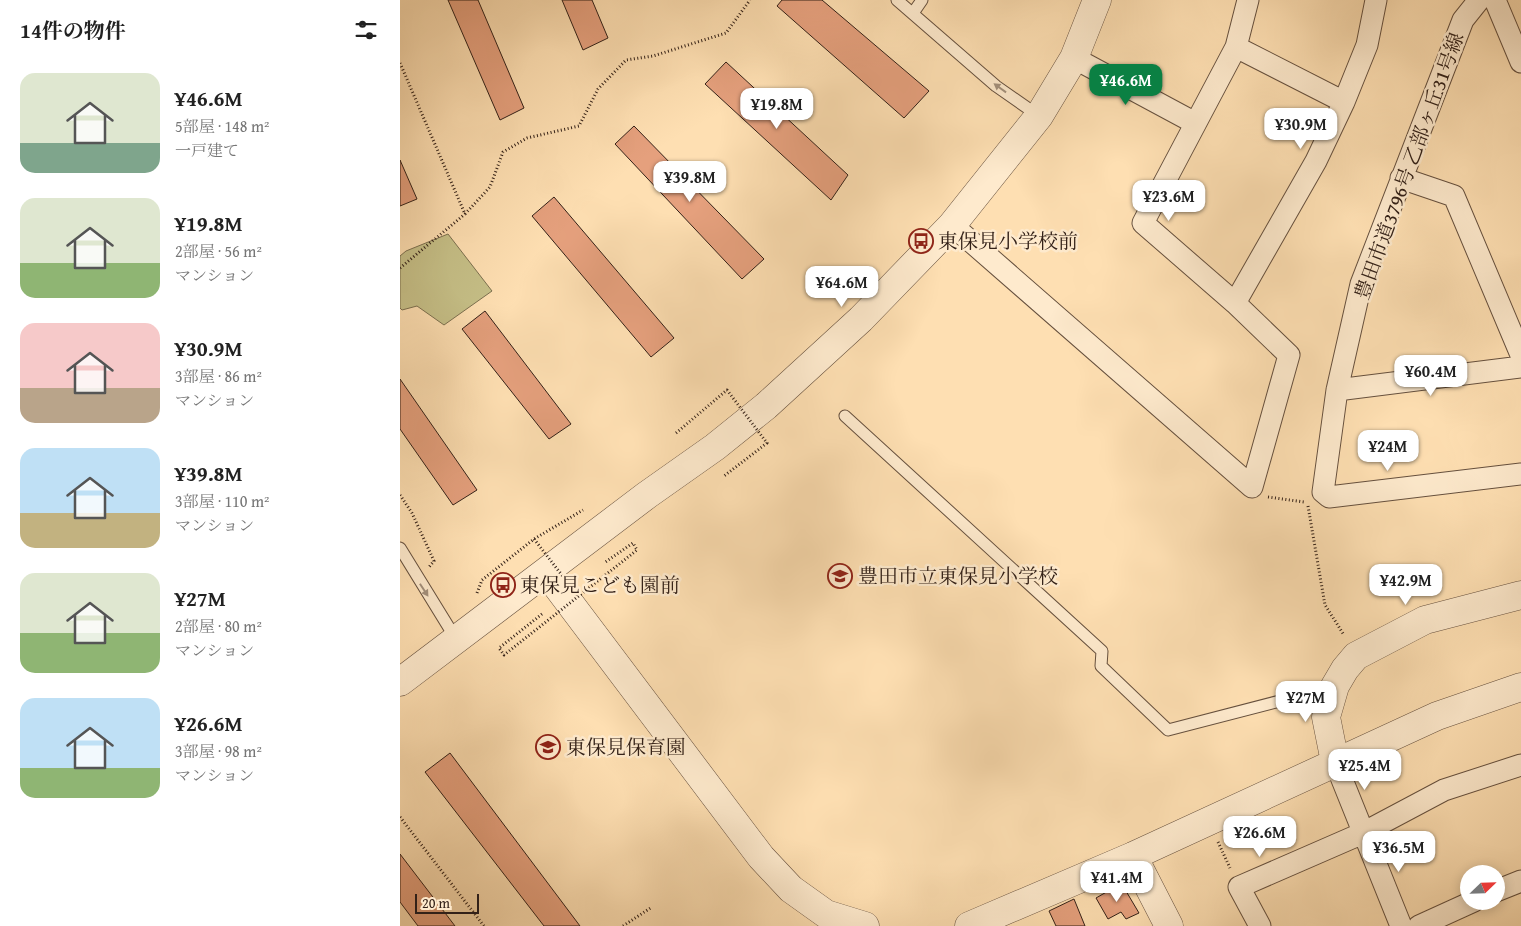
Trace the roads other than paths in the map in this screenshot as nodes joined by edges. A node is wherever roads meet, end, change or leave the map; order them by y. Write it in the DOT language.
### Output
graph roads {
  1 [pos="896,0"];
  2 [pos="922,0"];
  3 [pos="1097,0"];
  4 [pos="1248,0"];
  5 [pos="1376,0"];
  6 [pos="1479,0"];
  7 [pos="1495,0"];
  8 [pos="913,13"];
  9 [pos="1236,47"];
  10 [pos="1074,58"];
  11 [pos="1521,62"];
  12 [pos="1344,102"];
  13 [pos="1039,116"];
  14 [pos="1195,123"];
  15 [pos="1401,178"];
  16 [pos="952,225"];
  17 [pos="1235,303"];
  18 [pos="1521,355"];
  19 [pos="1521,368"];
  20 [pos="1337,390"];
  21 [pos="845,416"];
  22 [pos="1521,474"];
  23 [pos="400,548"];
  24 [pos="547,573"];
  25 [pos="1521,595"];
  26 [pos="456,639"];
  27 [pos="400,682"];
  28 [pos="1335,686"];
  29 [pos="1521,688"];
  30 [pos="1334,762"];
  31 [pos="1521,765"];
  32 [pos="1363,833"];
  33 [pos="1132,856"];
  34 [pos="1460,907"];
  35 [pos="1164,925"];
  36 [pos="865,926"];
  37 [pos="970,926"];
  38 [pos="1260,926"];
  39 [pos="1401,926"];
  40 [pos="1418,926"];
  1 -- 8 [label="lane"];
  2 -- 8 [label="lane"];
  3 -- 10 [label="street"];
  4 -- 9 [label="street"];
  5 -- 12 [label="street"];
  6 -- 15 [label="street, 豊田市道3796号 乙部ヶ丘31号線"];
  7 -- 11 [label="street"];
  13 -- 8 [label="lane, one-way"];
  9 -- 12 [label="street"];
  9 -- 14 [label="street"];
  10 -- 13 [label="street"];
  10 -- 14 [label="street"];
  12 -- 17 [label="street"];
  13 -- 16 [label="street"];
  14 -- 17 [label="street"];
  15 -- 18 [label="street"];
  15 -- 20 [label="street, 豊田市道3796号 乙部ヶ丘31号線"];
  16 -- 17 [label="street"];
  16 -- 24 [label="street"];
  19 -- 20 [label="street"];
  20 -- 22 [label="street, 豊田市道3796号 乙部ヶ丘31号線"];
  21 -- 28 [label="lane"];
  23 -- 26 [label="lane, one-way"];
  24 -- 26 [label="street"];
  24 -- 36 [label="street"];
  25 -- 28 [label="street"];
  26 -- 27 [label="street"];
  28 -- 30 [label="street"];
  29 -- 30 [label="street"];
  30 -- 32 [label="street"];
  30 -- 33 [label="street"];
  31 -- 32 [label="street"];
  32 -- 38 [label="street"];
  32 -- 39 [label="street"];
  33 -- 35 [label="street"];
  33 -- 37 [label="street"];
  34 -- 40 [label="street"];
}
